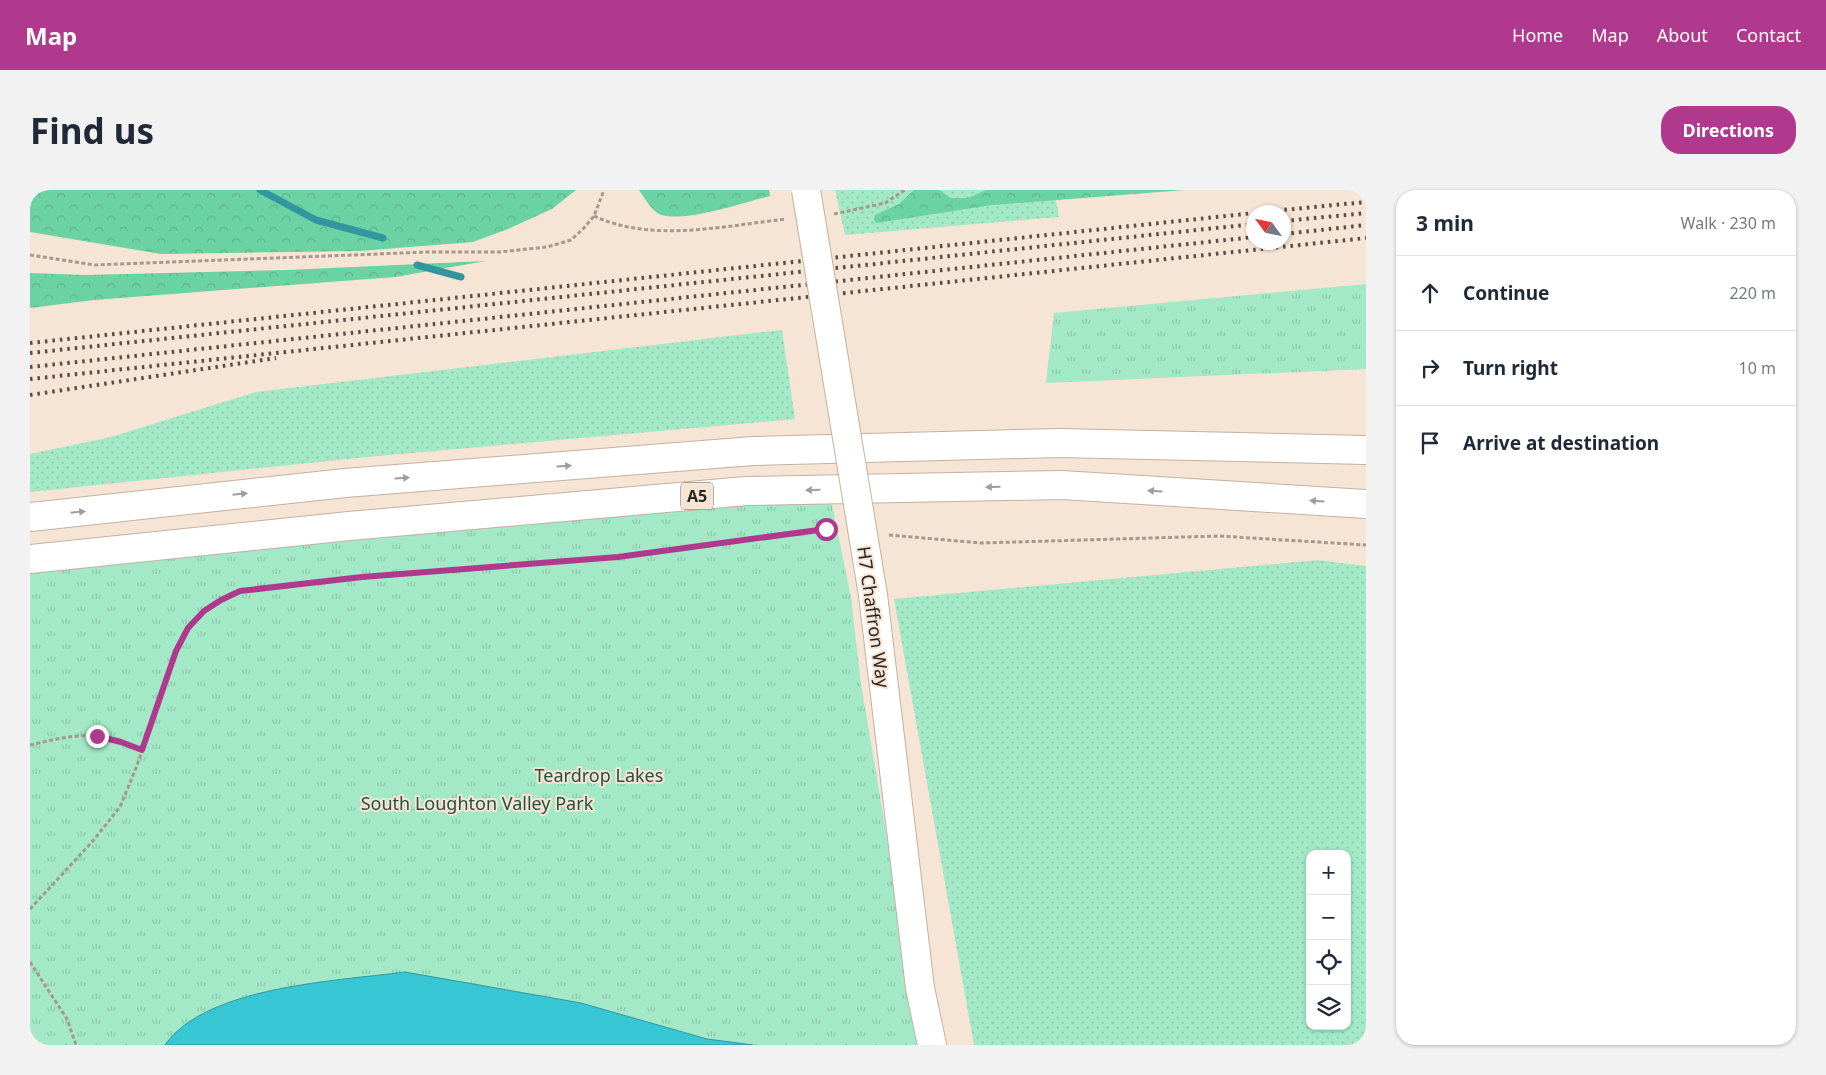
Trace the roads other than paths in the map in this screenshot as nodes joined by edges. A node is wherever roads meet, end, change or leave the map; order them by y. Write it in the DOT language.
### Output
graph roads {
  1 [pos="806,190"];
  2 [pos="1366,450"];
  3 [pos="1366,504"];
  4 [pos="30,517"];
  5 [pos="30,559"];
  6 [pos="932,1045"];
  1 -- 6 [label="main road, H7 Chaffron Way, bridge"];
  4 -- 2 [label="main road, A5, one-way"];
  3 -- 5 [label="main road, A5, one-way"];
}
